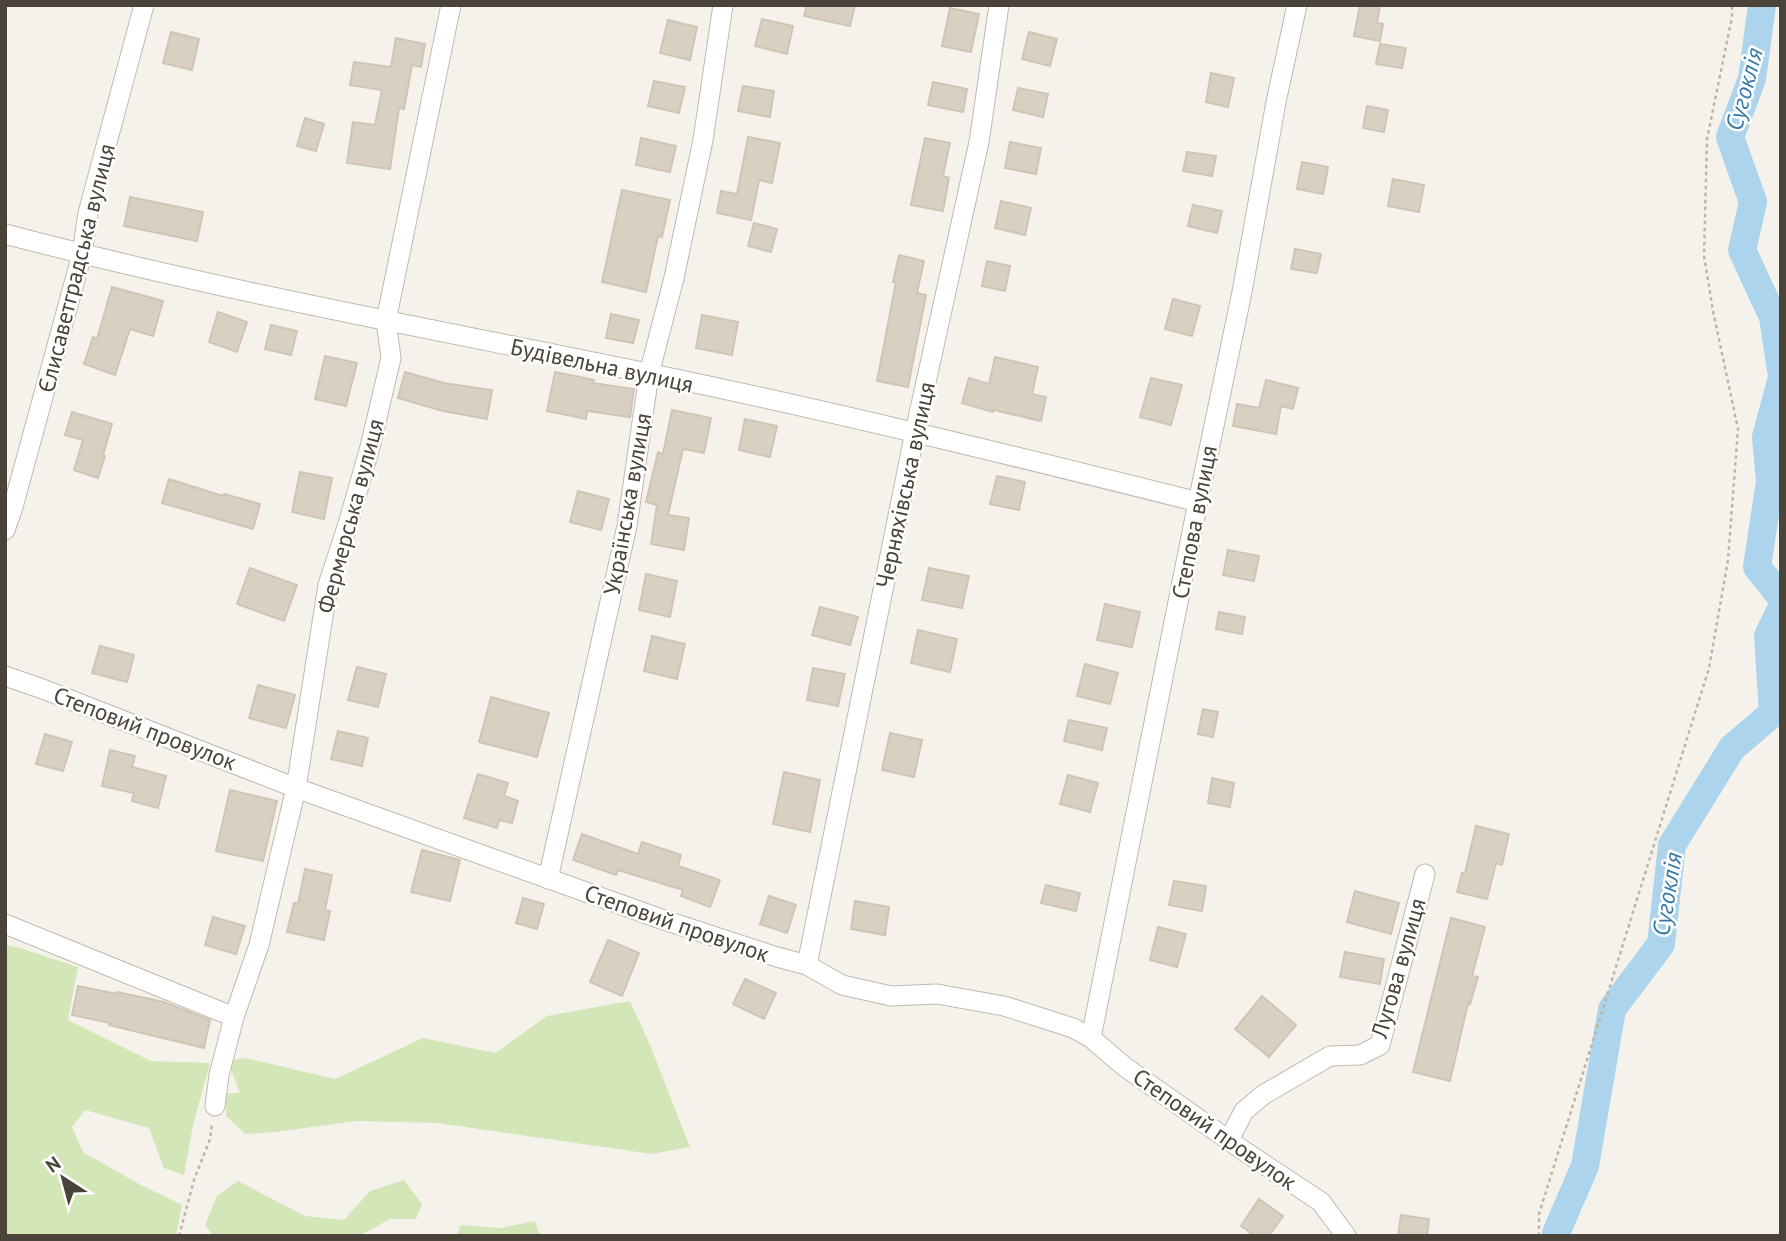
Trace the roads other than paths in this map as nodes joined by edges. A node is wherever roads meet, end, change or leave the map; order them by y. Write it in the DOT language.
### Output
graph roads {
  1 [pos="144,5"];
  2 [pos="451,5"];
  3 [pos="723,5"];
  4 [pos="999,5"];
  5 [pos="1297,5"];
  6 [pos="5,234"];
  7 [pos="82,254"];
  8 [pos="386,321"];
  9 [pos="649,373"];
  10 [pos="915,432"];
  11 [pos="1198,502"];
  12 [pos="5,530"];
  13 [pos="5,676"];
  14 [pos="296,788"];
  15 [pos="1425,874"];
  16 [pos="548,878"];
  17 [pos="5,924"];
  18 [pos="807,965"];
  19 [pos="234,1017"];
  20 [pos="1091,1038"];
  21 [pos="215,1106"];
  22 [pos="1229,1140"];
  23 [pos="1346,1236"];
  1 -- 7 [label="street, Єлисаветградська вулиця"];
  2 -- 8 [label="street, Фермерська вулиця"];
  3 -- 9 [label="street, Українська вулиця"];
  4 -- 10 [label="street, Черняхівська вулиця"];
  5 -- 11 [label="street, Степова вулиця"];
  6 -- 7 [label="street, Будівельна вулиця"];
  7 -- 8 [label="street, Будівельна вулиця"];
  7 -- 12 [label="street, Єлисаветградська вулиця"];
  8 -- 9 [label="street, Будівельна вулиця"];
  8 -- 14 [label="street, Фермерська вулиця"];
  9 -- 10 [label="street, Будівельна вулиця"];
  9 -- 16 [label="street, Українська вулиця"];
  10 -- 11 [label="street, Будівельна вулиця"];
  10 -- 18 [label="street, Черняхівська вулиця"];
  11 -- 20 [label="street, Степова вулиця"];
  13 -- 14 [label="street, Степовий провулок"];
  14 -- 16 [label="street, Степовий провулок"];
  14 -- 19 [label="street, Фермерська вулиця"];
  15 -- 22 [label="street, Лугова вулиця"];
  16 -- 18 [label="street, Степовий провулок"];
  17 -- 19 [label="street"];
  18 -- 20 [label="street, Степовий провулок"];
  19 -- 21 [label="street, Фермерська вулиця"];
  20 -- 22 [label="street, Степовий провулок"];
  22 -- 23 [label="street, Степовий провулок"];
}
